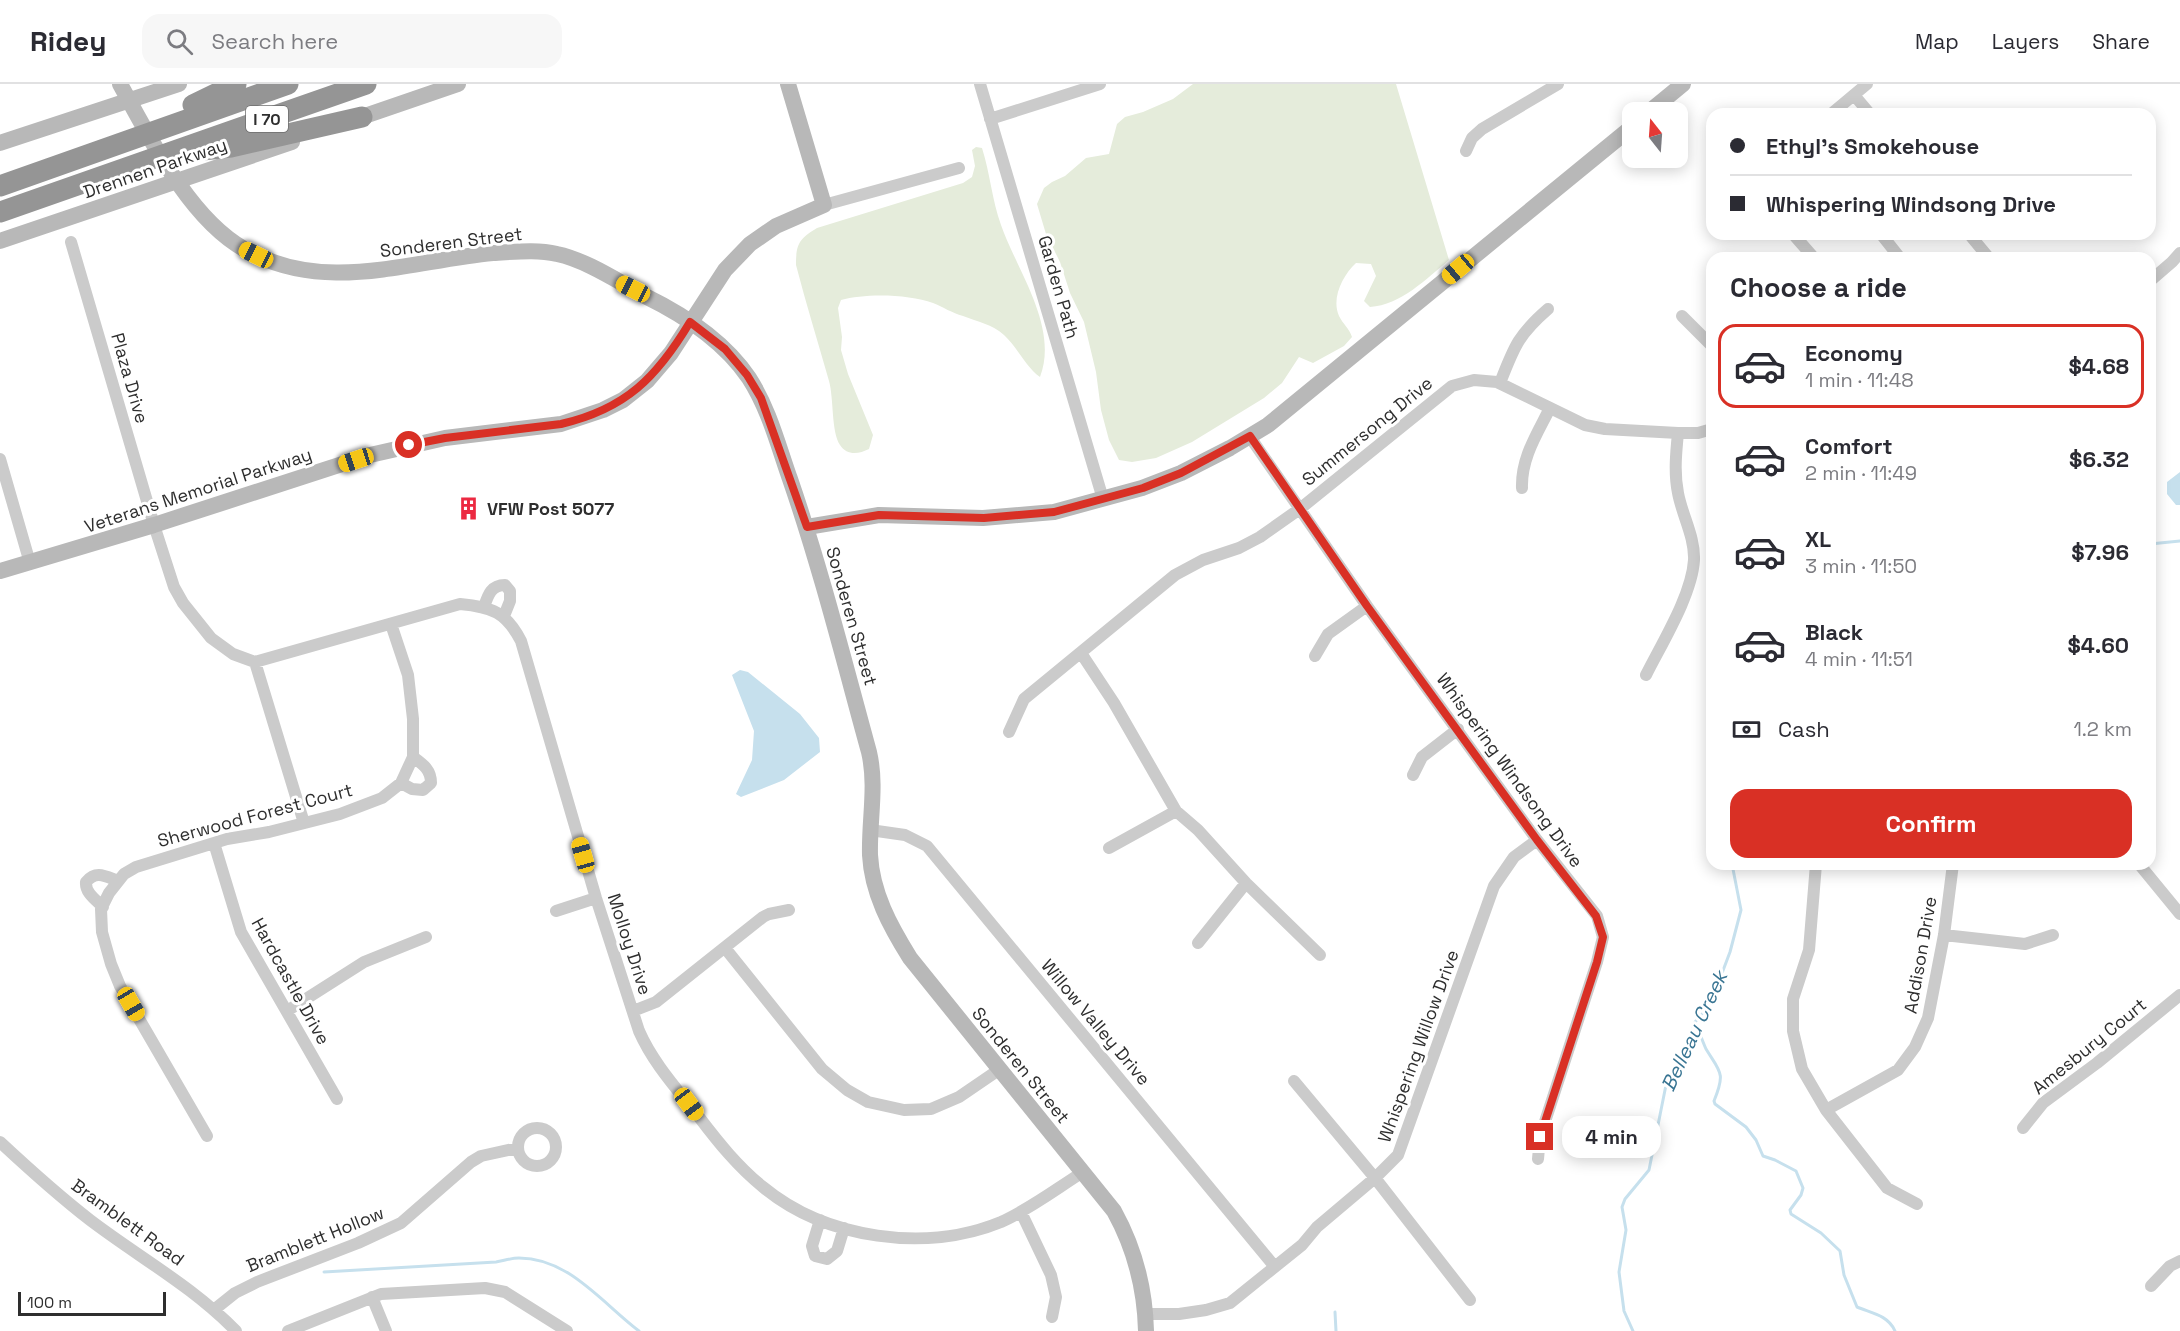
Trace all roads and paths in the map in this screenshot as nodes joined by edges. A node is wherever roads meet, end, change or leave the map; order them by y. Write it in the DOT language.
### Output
graph roads {
  1 [pos="120,84"];
  2 [pos="179,84"];
  3 [pos="236,84"];
  4 [pos="288,84"];
  5 [pos="366,84"];
  6 [pos="458,84"];
  7 [pos="788,84"];
  8 [pos="981,84"];
  9 [pos="1100,84"];
  10 [pos="1558,84"];
  11 [pos="1683,84"];
  12 [pos="1867,84"];
  13 [pos="1854,94"];
  14 [pos="1661,102"];
  15 [pos="1838,108"];
  16 [pos="1865,108"];
  17 [pos="362,117"];
  18 [pos="990,118"];
  19 [pos="1622,135"];
  20 [pos="134,138"];
  21 [pos="0,143"];
  22 [pos="1466,151"];
  23 [pos="169,153"];
  24 [pos="959,168"];
  25 [pos="0,186"];
  26 [pos="825,205"];
  27 [pos="0,212"];
  28 [pos="1798,240"];
  29 [pos="1886,240"];
  30 [pos="1974,240"];
  31 [pos="0,242"];
  32 [pos="71,242"];
  33 [pos="1809,252"];
  34 [pos="1895,252"];
  35 [pos="1984,252"];
  36 [pos="2180,253"];
  37 [pos="2156,276"];
  38 [pos="1548,309"];
  39 [pos="1682,316"];
  40 [pos="690,322"];
  41 [pos="1706,340"];
  42 [pos="1500,383"];
  43 [pos="1550,408"];
  44 [pos="1706,431"];
  45 [pos="1678,433"];
  46 [pos="1250,436"];
  47 [pos="0,459"];
  48 [pos="1522,488"];
  49 [pos="1103,499"];
  50 [pos="1301,508"];
  51 [pos="154,525"];
  52 [pos="807,527"];
  53 [pos="30,563"];
  54 [pos="0,572"];
  55 [pos="1367,606"];
  56 [pos="484,607"];
  57 [pos="504,616"];
  58 [pos="391,624"];
  59 [pos="1081,653"];
  60 [pos="1315,656"];
  61 [pos="255,662"];
  62 [pos="1646,675"];
  63 [pos="1458,729"];
  64 [pos="1009,732"];
  65 [pos="413,758"];
  66 [pos="1413,775"];
  67 [pos="401,783"];
  68 [pos="1176,811"];
  69 [pos="304,823"];
  70 [pos="870,830"];
  71 [pos="1537,840"];
  72 [pos="214,843"];
  73 [pos="1109,848"];
  74 [pos="1816,870"];
  75 [pos="1952,870"];
  76 [pos="2144,870"];
  77 [pos="118,881"];
  78 [pos="1246,883"];
  79 [pos="596,898"];
  80 [pos="103,907"];
  81 [pos="789,910"];
  82 [pos="556,911"];
  83 [pos="2180,914"];
  84 [pos="1944,935"];
  85 [pos="2053,935"];
  86 [pos="426,937"];
  87 [pos="1198,943"];
  88 [pos="725,948"];
  89 [pos="1320,955"];
  90 [pos="2180,995"];
  91 [pos="287,1011"];
  92 [pos="633,1011"];
  93 [pos="1000,1069"];
  94 [pos="1294,1081"];
  95 [pos="337,1099"];
  96 [pos="1826,1110"];
  97 [pos="2024,1128"];
  98 [pos="207,1136"];
  99 [pos="0,1142"];
  100 [pos="518,1148"];
  101 [pos="1538,1160"];
  102 [pos="1083,1172"];
  103 [pos="1375,1178"];
  104 [pos="1917,1204"];
  105 [pos="1021,1212"];
  106 [pos="820,1220"];
  107 [pos="844,1228"];
  108 [pos="2180,1261"];
  109 [pos="1275,1267"];
  110 [pos="2151,1286"];
  111 [pos="372,1297"];
  112 [pos="1470,1300"];
  113 [pos="215,1310"];
  114 [pos="1052,1317"];
  115 [pos="1145,1323"];
  116 [pos="236,1331"];
  117 [pos="288,1331"];
  118 [pos="386,1331"];
  119 [pos="567,1331"];
  1 -- 40 [label="street, Sonderen Street"];
  2 -- 21 [label="street"];
  3 -- 20 [label="highway"];
  4 -- 20 [label="highway, I 70"];
  5 -- 23 [label="highway, I 70"];
  6 -- 17 [label="street, Drennen Parkway"];
  7 -- 26 [label="street"];
  8 -- 18 [label="street, Garden Path"];
  9 -- 18 [label="street"];
  10 -- 22 [label="street"];
  11 -- 14 [label="street"];
  12 -- 13 [label="street"];
  13 -- 15 [label="street"];
  13 -- 16 [label="street"];
  17 -- 23 [label="highway"];
  17 -- 31 [label="street, Drennen Parkway"];
  18 -- 49 [label="street, Garden Path"];
  19 -- 46 [label="street"];
  20 -- 25 [label="highway, I 70"];
  23 -- 27 [label="highway, I 70"];
  24 -- 26 [label="street, Veterans Memorial Parkway"];
  26 -- 40 [label="street, Veterans Memorial Parkway"];
  28 -- 33 [label="street"];
  29 -- 34 [label="street"];
  30 -- 35 [label="street"];
  32 -- 51 [label="street, Plaza Drive"];
  36 -- 37 [label="street"];
  38 -- 42 [label="street"];
  39 -- 41 [label="street"];
  40 -- 51 [label="street, Veterans Memorial Parkway"];
  40 -- 52 [label="street, Sonderen Street"];
  42 -- 43 [label="street, Summersong Drive"];
  42 -- 50 [label="street, Summersong Drive"];
  43 -- 45 [label="street, Summersong Drive"];
  43 -- 48 [label="street"];
  44 -- 45 [label="street, Summersong Drive"];
  45 -- 62 [label="street"];
  46 -- 49 [label="street"];
  46 -- 50 [label="street, Whispering Windsong Drive"];
  47 -- 53 [label="street"];
  49 -- 52 [label="street"];
  50 -- 55 [label="street, Whispering Windsong Drive"];
  50 -- 59 [label="street, Summersong Drive"];
  51 -- 53 [label="street, Veterans Memorial Parkway"];
  51 -- 61 [label="street"];
  52 -- 70 [label="street, Sonderen Street"];
  53 -- 54 [label="street, Veterans Memorial Parkway"];
  55 -- 60 [label="street"];
  55 -- 63 [label="street, Whispering Windsong Drive"];
  56 -- 57 [label="street"];
  56 -- 57 [label="street"];
  56 -- 58 [label="street"];
  57 -- 79 [label="street, Molloy Drive"];
  58 -- 61 [label="street"];
  58 -- 65 [label="street, Sherwood Forest Court"];
  59 -- 64 [label="street, Summersong Drive"];
  59 -- 68 [label="street"];
  61 -- 69 [label="street"];
  63 -- 66 [label="street"];
  63 -- 71 [label="street, Whispering Windsong Drive"];
  65 -- 67 [label="street, Sherwood Forest Court"];
  65 -- 67 [label="street"];
  67 -- 69 [label="street, Sherwood Forest Court"];
  68 -- 73 [label="street"];
  68 -- 78 [label="street"];
  69 -- 72 [label="street, Sherwood Forest Court"];
  70 -- 93 [label="street, Sonderen Street"];
  70 -- 109 [label="street, Willow Valley Drive"];
  71 -- 101 [label="street, Whispering Windsong Drive"];
  71 -- 103 [label="street, Whispering Willow Drive"];
  72 -- 77 [label="street, Sherwood Forest Court"];
  72 -- 91 [label="street, Hardcastle Drive"];
  74 -- 96 [label="street"];
  75 -- 84 [label="street, Addison Drive"];
  76 -- 83 [label="street"];
  77 -- 80 [label="street, Sherwood Forest Court"];
  77 -- 80 [label="street"];
  78 -- 87 [label="street"];
  78 -- 89 [label="street"];
  79 -- 82 [label="street"];
  79 -- 92 [label="street, Molloy Drive"];
  80 -- 98 [label="street"];
  81 -- 88 [label="street"];
  84 -- 85 [label="street"];
  84 -- 96 [label="street, Addison Drive"];
  86 -- 91 [label="street"];
  88 -- 92 [label="street"];
  88 -- 93 [label="street"];
  90 -- 97 [label="street, Amesbury Court"];
  91 -- 95 [label="street, Hardcastle Drive"];
  92 -- 106 [label="street, Molloy Drive"];
  93 -- 102 [label="street, Sonderen Street"];
  94 -- 103 [label="street"];
  96 -- 104 [label="street"];
  99 -- 113 [label="street, Bramblett Road"];
  100 -- 113 [label="street, Bramblett Hollow"];
  102 -- 105 [label="street, Molloy Drive"];
  102 -- 115 [label="street, Sonderen Street"];
  103 -- 109 [label="street, Whispering Willow Drive"];
  103 -- 112 [label="street"];
  105 -- 107 [label="street, Molloy Drive"];
  105 -- 114 [label="street"];
  106 -- 107 [label="street, Molloy Drive"];
  106 -- 107 [label="street"];
  108 -- 110 [label="street"];
  109 -- 115 [label="street, Whispering Willow Drive"];
  111 -- 117 [label="street"];
  111 -- 118 [label="street"];
  111 -- 119 [label="street"];
  113 -- 116 [label="street, Bramblett Road"];
}
